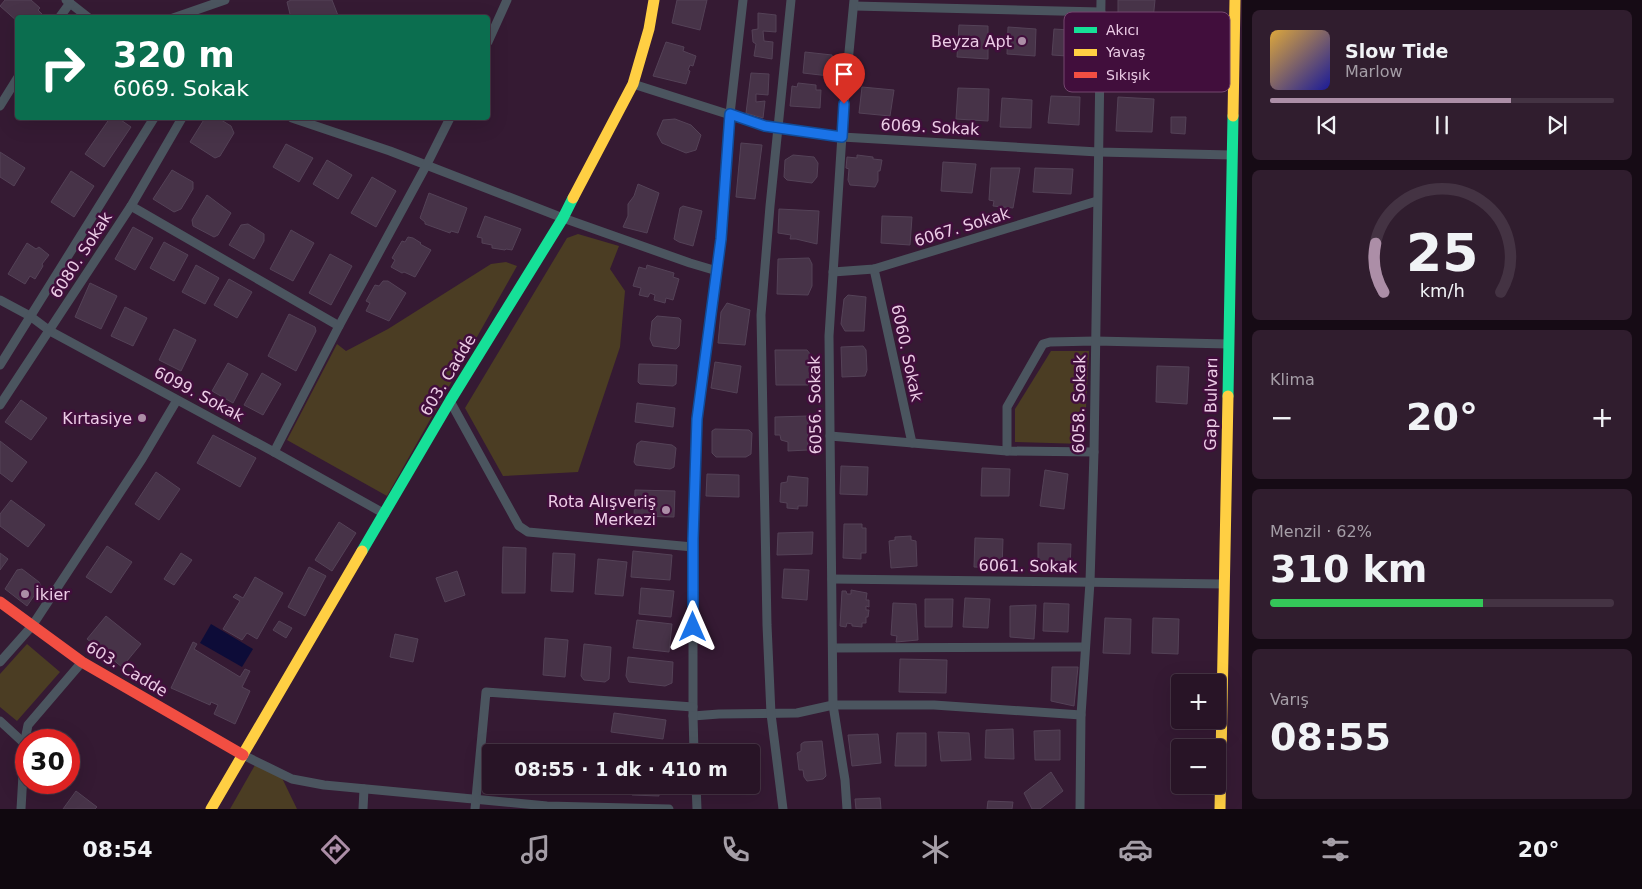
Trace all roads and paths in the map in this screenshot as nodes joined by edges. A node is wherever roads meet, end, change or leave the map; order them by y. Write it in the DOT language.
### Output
graph roads {
  1 [pos="225,0"];
  2 [pos="507,0"];
  3 [pos="654,0"];
  4 [pos="743,0"];
  5 [pos="791,0"];
  6 [pos="1101,0"];
  7 [pos="1235,0"];
  8 [pos="68,2"];
  9 [pos="854,3"];
  10 [pos="1101,12"];
  11 [pos="61,15"];
  12 [pos="85,15"];
  13 [pos="182,15"];
  14 [pos="490,38"];
  15 [pos="15,82"];
  16 [pos="633,84"];
  17 [pos="1099,92"];
  18 [pos="0,106"];
  19 [pos="730,114"];
  20 [pos="153,120"];
  21 [pos="181,120"];
  22 [pos="298,120"];
  23 [pos="449,120"];
  24 [pos="778,128"];
  25 [pos="842,137"];
  26 [pos="1098,152"];
  27 [pos="1232,155"];
  28 [pos="427,164"];
  29 [pos="1097,201"];
  30 [pos="131,206"];
  31 [pos="563,218"];
  32 [pos="874,269"];
  33 [pos="717,271"];
  34 [pos="833,272"];
  35 [pos="0,300"];
  36 [pos="30,316"];
  37 [pos="339,326"];
  38 [pos="50,331"];
  39 [pos="1095,342"];
  40 [pos="1229,344"];
  41 [pos="0,365"];
  42 [pos="177,400"];
  43 [pos="450,401"];
  44 [pos="0,405"];
  45 [pos="830,436"];
  46 [pos="912,443"];
  47 [pos="1007,451"];
  48 [pos="274,452"];
  49 [pos="1094,452"];
  50 [pos="385,514"];
  51 [pos="693,547"];
  52 [pos="832,579"];
  53 [pos="1090,582"];
  54 [pos="1224,584"];
  55 [pos="0,602"];
  56 [pos="32,626"];
  57 [pos="1085,647"];
  58 [pos="833,648"];
  59 [pos="0,662"];
  60 [pos="82,662"];
  61 [pos="833,705"];
  62 [pos="693,707"];
  63 [pos="771,714"];
  64 [pos="1080,715"];
  65 [pos="692,716"];
  66 [pos="0,721"];
  67 [pos="28,729"];
  68 [pos="15,735"];
  69 [pos="694,744"];
  70 [pos="243,755"];
  71 [pos="364,789"];
  72 [pos="22,794"];
  73 [pos="696,794"];
  74 [pos="475,804"];
  75 [pos="563,807"];
  76 [pos="21,809"];
  77 [pos="211,809"];
  78 [pos="363,809"];
  79 [pos="669,809"];
  80 [pos="697,809"];
  81 [pos="783,809"];
  82 [pos="847,809"];
  83 [pos="1080,809"];
  84 [pos="1220,809"];
  1 -- 13 [label="street"];
  2 -- 14 [label="street"];
  3 -- 16 [label="main road, 603. Cadde"];
  4 -- 19 [label="street"];
  5 -- 24 [label="street"];
  6 -- 10 [label="street, 6058. Sokak"];
  7 -- 27 [label="main road, Gap Bulvarı"];
  8 -- 11 [label="street"];
  8 -- 12 [label="street"];
  9 -- 10 [label="street"];
  9 -- 25 [label="street, 6056. Sokak"];
  15 -- 18 [label="street"];
  16 -- 19 [label="street, 6069. Sokak"];
  16 -- 31 [label="main road, 603. Cadde"];
  17 -- 26 [label="street, 6058. Sokak"];
  19 -- 24 [label="street, 6069. Sokak"];
  19 -- 33 [label="street"];
  20 -- 36 [label="street"];
  21 -- 30 [label="street, 6080. Sokak"];
  22 -- 28 [label="street"];
  23 -- 28 [label="street"];
  24 -- 25 [label="street, 6069. Sokak"];
  24 -- 63 [label="street"];
  25 -- 26 [label="street, 6069. Sokak"];
  25 -- 34 [label="street, 6056. Sokak"];
  26 -- 27 [label="street, 6069. Sokak"];
  26 -- 29 [label="street, 6058. Sokak"];
  27 -- 40 [label="main road, Gap Bulvarı"];
  28 -- 31 [label="street"];
  28 -- 37 [label="street"];
  29 -- 32 [label="street, 6067. Sokak"];
  29 -- 39 [label="street, 6058. Sokak"];
  30 -- 37 [label="street"];
  30 -- 38 [label="street, 6080. Sokak"];
  31 -- 33 [label="street"];
  31 -- 43 [label="main road, 603. Cadde"];
  32 -- 34 [label="street, 6067. Sokak"];
  32 -- 46 [label="street, 6060. Sokak"];
  33 -- 51 [label="street"];
  34 -- 45 [label="street, 6056. Sokak"];
  35 -- 36 [label="street, 6099. Sokak"];
  36 -- 38 [label="street, 6099. Sokak"];
  36 -- 41 [label="street"];
  37 -- 48 [label="street"];
  38 -- 42 [label="street, 6099. Sokak"];
  38 -- 44 [label="street, 6080. Sokak"];
  39 -- 40 [label="street"];
  39 -- 47 [label="street"];
  39 -- 49 [label="street, 6058. Sokak"];
  40 -- 54 [label="main road, Gap Bulvarı"];
  42 -- 48 [label="street, 6099. Sokak"];
  42 -- 56 [label="street"];
  43 -- 50 [label="main road, 603. Cadde"];
  43 -- 51 [label="street"];
  45 -- 46 [label="street"];
  45 -- 52 [label="street, 6056. Sokak"];
  46 -- 47 [label="street"];
  47 -- 49 [label="street"];
  48 -- 50 [label="street, 6099. Sokak"];
  49 -- 53 [label="street, 6058. Sokak"];
  50 -- 70 [label="main road, 603. Cadde"];
  51 -- 62 [label="street"];
  52 -- 53 [label="street, 6061. Sokak"];
  52 -- 58 [label="street, 6056. Sokak"];
  53 -- 54 [label="street, 6061. Sokak"];
  53 -- 57 [label="street, 6058. Sokak"];
  54 -- 84 [label="main road, Gap Bulvarı"];
  55 -- 56 [label="main road, 603. Cadde"];
  56 -- 59 [label="street"];
  56 -- 60 [label="main road, 603. Cadde"];
  57 -- 58 [label="street"];
  57 -- 64 [label="street, 6058. Sokak"];
  58 -- 61 [label="street, 6056. Sokak"];
  60 -- 67 [label="street"];
  60 -- 70 [label="main road, 603. Cadde"];
  61 -- 63 [label="street"];
  61 -- 64 [label="street"];
  61 -- 82 [label="street, 6056. Sokak"];
  62 -- 65 [label="street"];
  62 -- 74 [label="street"];
  63 -- 65 [label="street"];
  63 -- 81 [label="street"];
  64 -- 83 [label="street, 6058. Sokak"];
  65 -- 69 [label="street"];
  66 -- 68 [label="street"];
  70 -- 71 [label="street"];
  70 -- 77 [label="main road, 603. Cadde"];
  71 -- 74 [label="street"];
  71 -- 78 [label="street"];
  72 -- 76 [label="street"];
  73 -- 80 [label="street"];
  74 -- 75 [label="street"];
  75 -- 79 [label="street"];
}
